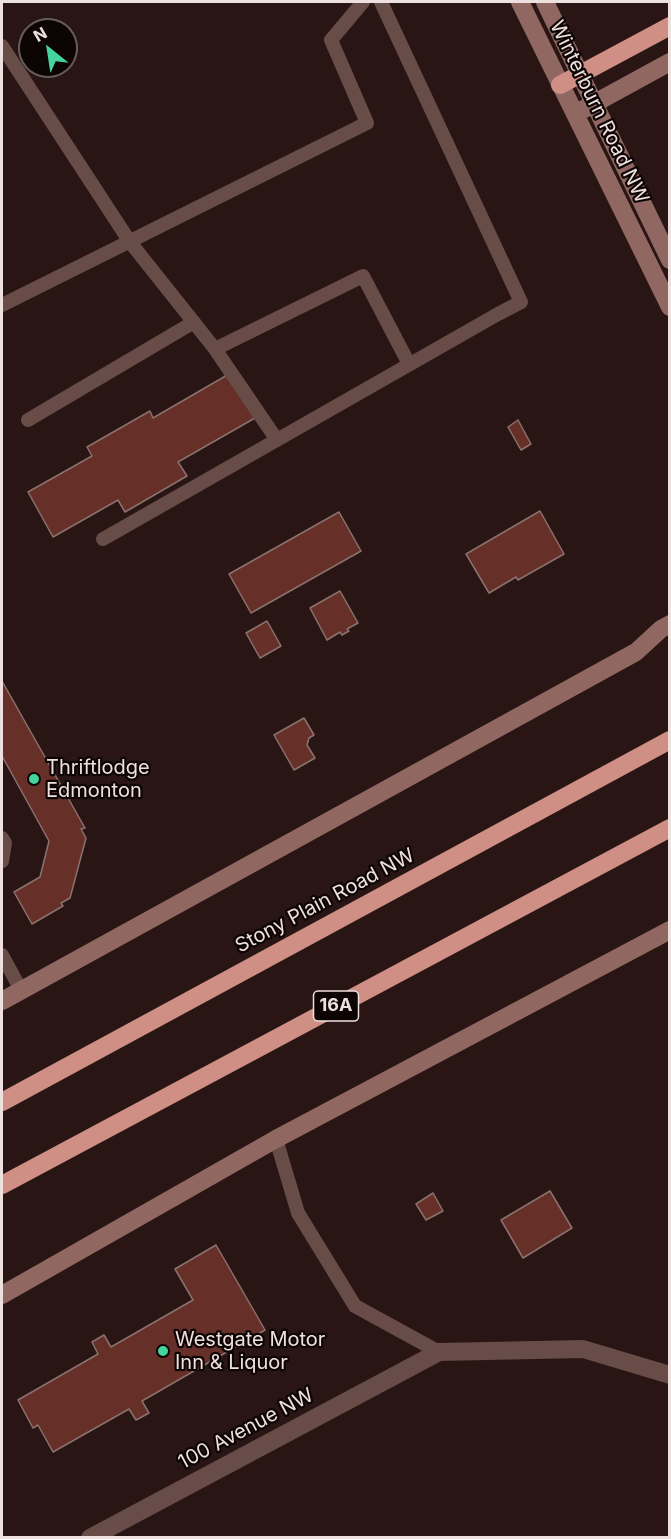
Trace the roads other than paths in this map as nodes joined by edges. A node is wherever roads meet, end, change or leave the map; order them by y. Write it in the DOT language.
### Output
graph roads {
  1 [pos="363,2"];
  2 [pos="381,2"];
  3 [pos="520,2"];
  4 [pos="544,2"];
  5 [pos="669,26"];
  6 [pos="2,46"];
  7 [pos="669,63"];
  8 [pos="580,74"];
  9 [pos="560,85"];
  10 [pos="594,103"];
  11 [pos="575,114"];
  12 [pos="130,242"];
  13 [pos="669,260"];
  14 [pos="2,305"];
  15 [pos="669,307"];
  16 [pos="194,322"];
  17 [pos="215,349"];
  18 [pos="409,364"];
  19 [pos="28,420"];
  20 [pos="277,440"];
  21 [pos="103,539"];
  22 [pos="669,624"];
  23 [pos="669,740"];
  24 [pos="669,828"];
  25 [pos="2,837"];
  26 [pos="2,861"];
  27 [pos="669,930"];
  28 [pos="2,956"];
  29 [pos="21,990"];
  30 [pos="2,1001"];
  31 [pos="2,1102"];
  32 [pos="276,1139"];
  33 [pos="2,1185"];
  34 [pos="2,1295"];
  35 [pos="439,1352"];
  36 [pos="669,1375"];
  37 [pos="90,1538"];
  1 -- 12 [label="lane"];
  2 -- 18 [label="lane"];
  3 -- 9 [label="main road, Winterburn Road NW"];
  4 -- 8 [label="main road, Winterburn Road NW"];
  5 -- 8 [label="highway"];
  6 -- 12 [label="lane"];
  7 -- 10 [label="main road"];
  8 -- 9 [label="highway"];
  8 -- 10 [label="main road, Winterburn Road NW"];
  9 -- 11 [label="main road, Winterburn Road NW"];
  10 -- 11 [label="main road"];
  10 -- 13 [label="main road, Winterburn Road NW"];
  11 -- 15 [label="main road, Winterburn Road NW"];
  12 -- 14 [label="lane"];
  12 -- 16 [label="lane"];
  16 -- 17 [label="lane"];
  16 -- 19 [label="lane"];
  17 -- 18 [label="lane"];
  17 -- 20 [label="lane"];
  18 -- 20 [label="lane"];
  20 -- 21 [label="lane"];
  22 -- 29 [label="main road"];
  23 -- 31 [label="highway, Stony Plain Road NW"];
  24 -- 33 [label="highway, 16A"];
  25 -- 26 [label="lane"];
  27 -- 32 [label="main road"];
  28 -- 29 [label="lane"];
  29 -- 30 [label="main road"];
  32 -- 34 [label="main road"];
  32 -- 35 [label="lane"];
  35 -- 36 [label="street, 100 Avenue NW"];
  35 -- 37 [label="street, 100 Avenue NW"];
}
